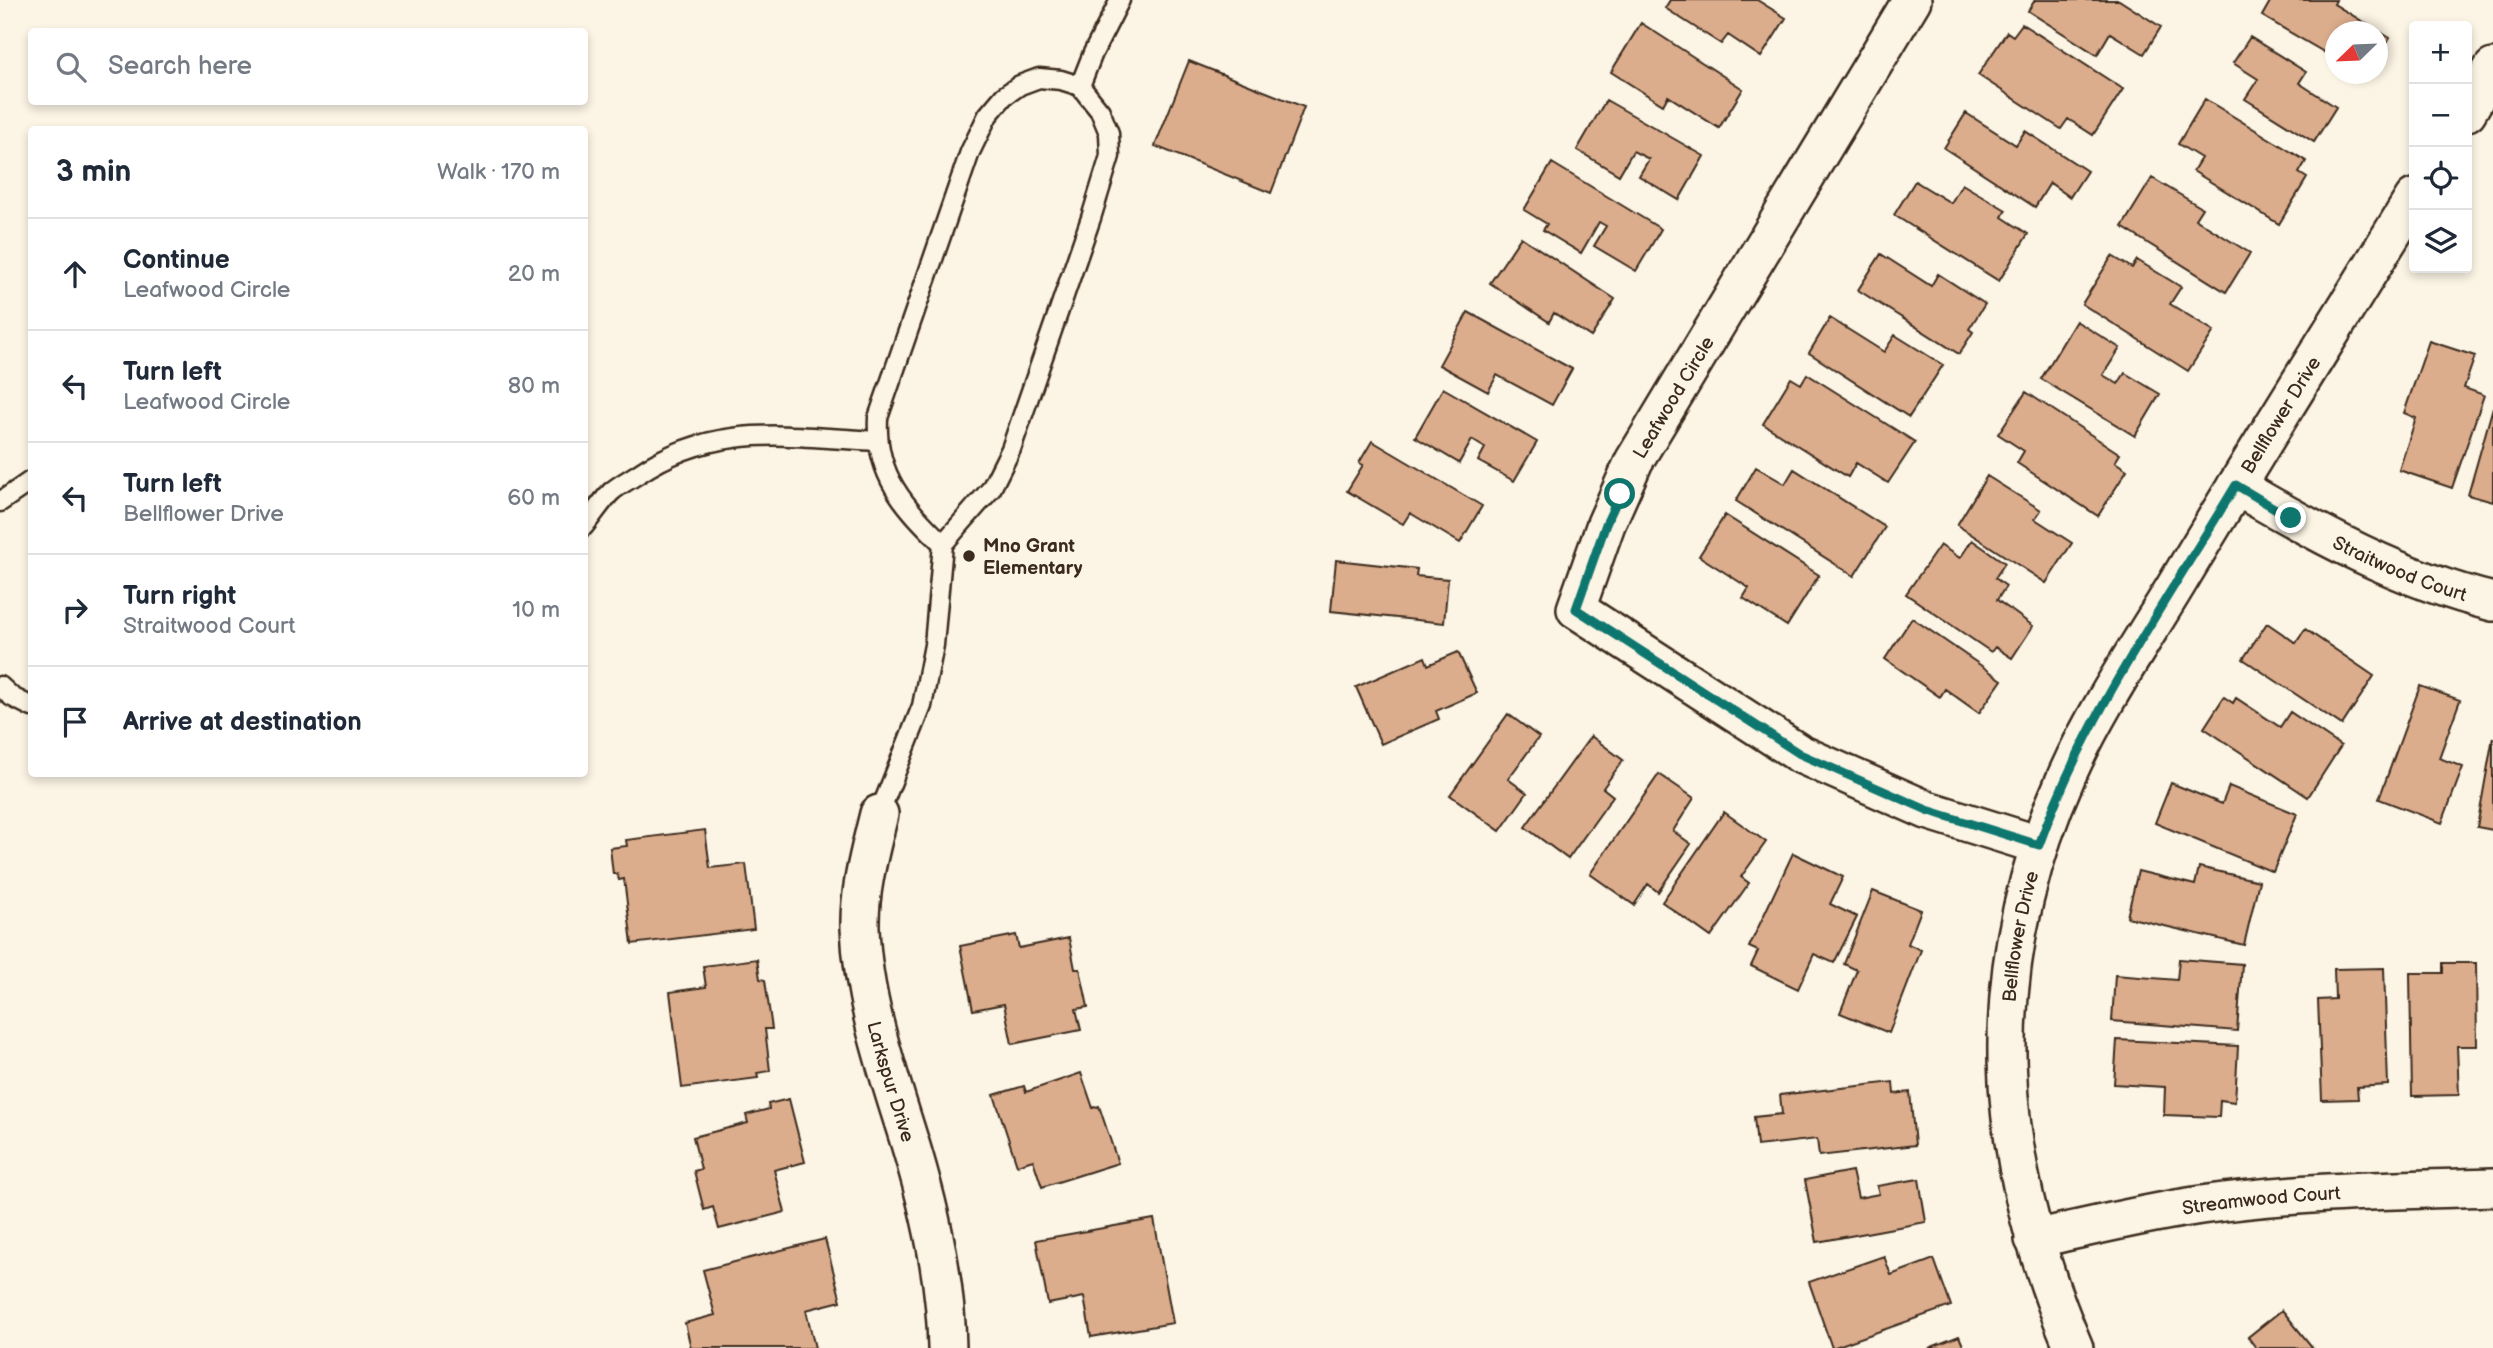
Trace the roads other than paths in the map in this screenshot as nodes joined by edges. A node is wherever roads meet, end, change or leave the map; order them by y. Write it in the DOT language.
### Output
graph roads {
  1 [pos="1120,0"];
  2 [pos="1912,0"];
  3 [pos="2493,68"];
  4 [pos="1080,86"];
  5 [pos="2472,104"];
  6 [pos="2409,206"];
  7 [pos="877,441"];
  8 [pos="28,483"];
  9 [pos="2236,485"];
  10 [pos="0,502"];
  11 [pos="588,521"];
  12 [pos="943,544"];
  13 [pos="2493,602"];
  14 [pos="0,686"];
  15 [pos="28,704"];
  16 [pos="879,814"];
  17 [pos="2039,845"];
  18 [pos="2493,1187"];
  19 [pos="2034,1239"];
  20 [pos="947,1348"];
  21 [pos="2074,1348"];
  1 -- 4 [label="lane"];
  2 -- 17 [label="street, Leafwood Circle"];
  3 -- 5 [label="street"];
  4 -- 7 [label="lane"];
  4 -- 12 [label="lane"];
  6 -- 9 [label="street, Bellflower Drive"];
  7 -- 11 [label="lane"];
  7 -- 12 [label="lane"];
  8 -- 10 [label="lane"];
  9 -- 13 [label="street, Straitwood Court"];
  9 -- 17 [label="street, Bellflower Drive"];
  12 -- 16 [label="lane"];
  14 -- 15 [label="lane"];
  16 -- 20 [label="street, Larkspur Drive"];
  17 -- 19 [label="street, Bellflower Drive"];
  18 -- 19 [label="street, Streamwood Court"];
  19 -- 21 [label="street, Bellflower Drive"];
}
